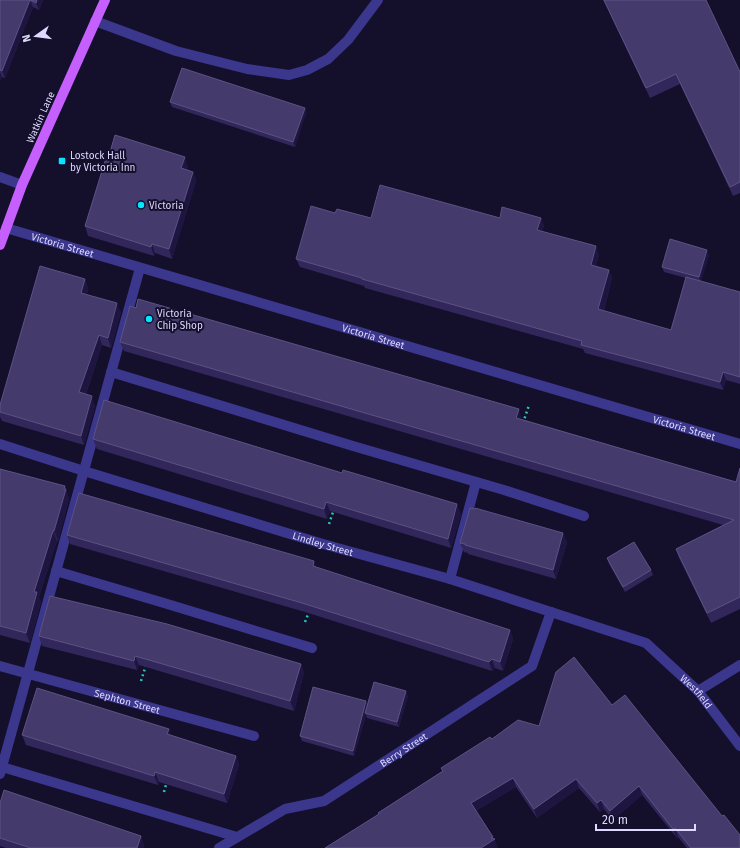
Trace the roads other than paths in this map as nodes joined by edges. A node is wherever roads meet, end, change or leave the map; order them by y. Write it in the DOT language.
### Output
graph roads {
  1 [pos="106,0"];
  2 [pos="378,0"];
  3 [pos="95,21"];
  4 [pos="0,177"];
  5 [pos="22,186"];
  6 [pos="6,228"];
  7 [pos="0,245"];
  8 [pos="140,268"];
  9 [pos="111,372"];
  10 [pos="0,444"];
  11 [pos="740,444"];
  12 [pos="84,471"];
  13 [pos="476,482"];
  14 [pos="584,516"];
  15 [pos="56,571"];
  16 [pos="450,579"];
  17 [pos="551,612"];
  18 [pos="646,643"];
  19 [pos="312,648"];
  20 [pos="740,665"];
  21 [pos="0,666"];
  22 [pos="28,674"];
  23 [pos="698,691"];
  24 [pos="254,736"];
  25 [pos="740,746"];
  26 [pos="1,770"];
  27 [pos="237,837"];
  28 [pos="219,848"];
  1 -- 3 [label="main road, Watkin Lane"];
  2 -- 3 [label="street"];
  3 -- 5 [label="main road, Watkin Lane"];
  4 -- 5 [label="street"];
  5 -- 6 [label="main road, Watkin Lane"];
  6 -- 7 [label="main road, Watkin Lane"];
  6 -- 8 [label="street, Victoria Street"];
  8 -- 9 [label="street"];
  8 -- 11 [label="street, Victoria Street"];
  9 -- 12 [label="street"];
  9 -- 13 [label="street"];
  10 -- 12 [label="street, Lindley Street"];
  12 -- 15 [label="street"];
  12 -- 16 [label="street, Lindley Street"];
  13 -- 14 [label="street"];
  13 -- 16 [label="street"];
  15 -- 19 [label="street"];
  15 -- 22 [label="street"];
  16 -- 17 [label="street, Lindley Street"];
  17 -- 18 [label="street, Lindley Street"];
  17 -- 27 [label="street, Berry Street"];
  18 -- 23 [label="street, Westfield"];
  20 -- 23 [label="street"];
  21 -- 22 [label="street, Sephton Street"];
  22 -- 24 [label="street, Sephton Street"];
  22 -- 26 [label="street"];
  23 -- 25 [label="street, Westfield"];
  26 -- 27 [label="street"];
  27 -- 28 [label="street, Berry Street"];
}
